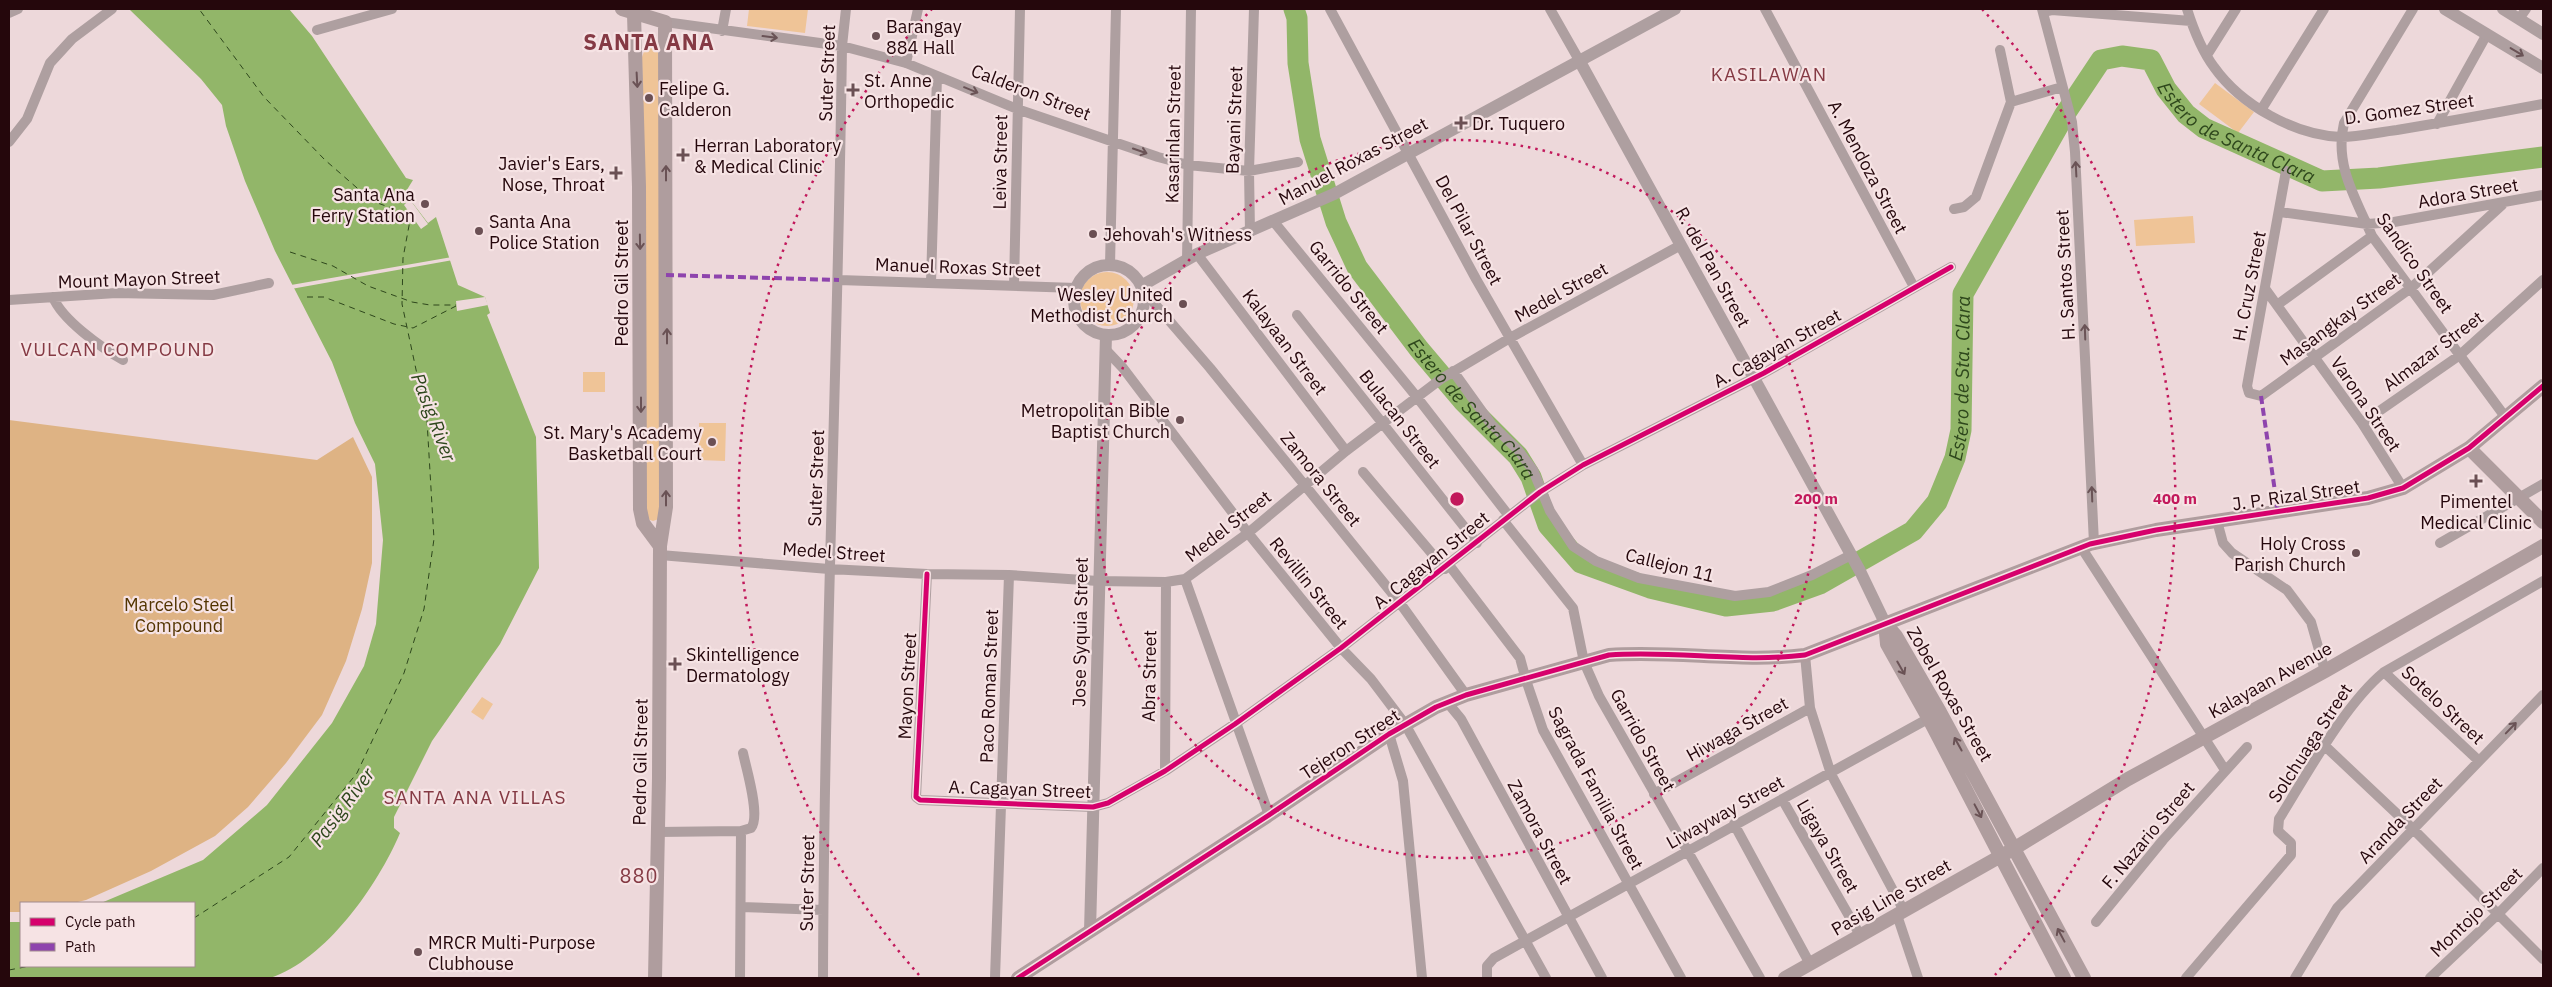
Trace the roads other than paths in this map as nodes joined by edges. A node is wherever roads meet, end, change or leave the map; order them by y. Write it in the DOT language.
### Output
graph roads {
  1 [pos="18,9"];
  2 [pos="112,9"];
  3 [pos="392,9"];
  4 [pos="726,9"];
  5 [pos="846,9"];
  6 [pos="918,9"];
  7 [pos="1020,9"];
  8 [pos="1116,9"];
  9 [pos="1191,9"];
  10 [pos="1254,9"];
  11 [pos="1330,9"];
  12 [pos="1550,9"];
  13 [pos="1675,9"];
  14 [pos="1765,9"];
  15 [pos="2187,9"];
  16 [pos="2236,9"];
  17 [pos="2324,9"];
  18 [pos="2413,9"];
  19 [pos="2445,9"];
  20 [pos="2503,9"];
  21 [pos="2043,10"];
  22 [pos="628,11"];
  23 [pos="9,13"];
  24 [pos="2522,14"];
  25 [pos="2191,21"];
  26 [pos="665,22"];
  27 [pos="317,30"];
  28 [pos="722,31"];
  29 [pos="2487,34"];
  30 [pos="2543,34"];
  31 [pos="842,46"];
  32 [pos="2000,50"];
  33 [pos="2207,55"];
  34 [pos="1579,60"];
  35 [pos="906,63"];
  36 [pos="2543,68"];
  37 [pos="937,76"];
  38 [pos="2062,87"];
  39 [pos="2011,102"];
  40 [pos="2543,104"];
  41 [pos="1017,109"];
  42 [pos="2262,110"];
  43 [pos="2437,124"];
  44 [pos="2341,137"];
  45 [pos="9,142"];
  46 [pos="1112,142"];
  47 [pos="1409,152"];
  48 [pos="1298,162"];
  49 [pos="1188,165"];
  50 [pos="1249,171"];
  51 [pos="2286,171"];
  52 [pos="2543,195"];
  53 [pos="2502,205"];
  54 [pos="1954,209"];
  55 [pos="2280,212"];
  56 [pos="1274,222"];
  57 [pos="2367,224"];
  58 [pos="1250,232"];
  59 [pos="2372,236"];
  60 [pos="1681,246"];
  61 [pos="1192,257"];
  62 [pos="1110,265"];
  63 [pos="1951,268"];
  64 [pos="839,280"];
  65 [pos="2543,280"];
  66 [pos="269,283"];
  67 [pos="931,284"];
  68 [pos="1014,286"];
  69 [pos="1141,287"];
  70 [pos="1914,287"];
  71 [pos="1076,288"];
  72 [pos="2411,288"];
  73 [pos="2266,290"];
  74 [pos="53,297"];
  75 [pos="9,300"];
  76 [pos="2277,305"];
  77 [pos="1298,315"];
  78 [pos="1106,335"];
  79 [pos="1510,338"];
  80 [pos="1105,349"];
  81 [pos="2460,355"];
  82 [pos="2315,358"];
  83 [pos="123,360"];
  84 [pos="1452,372"];
  85 [pos="1754,378"];
  86 [pos="2543,386"];
  87 [pos="1416,396"];
  88 [pos="2261,396"];
  89 [pos="2506,418"];
  90 [pos="2362,423"];
  91 [pos="1382,424"];
  92 [pos="2469,448"];
  93 [pos="1346,451"];
  94 [pos="1583,465"];
  95 [pos="1363,472"];
  96 [pos="2543,484"];
  97 [pos="1305,486"];
  98 [pos="2403,488"];
  99 [pos="1541,492"];
  100 [pos="2520,498"];
  101 [pos="1506,518"];
  102 [pos="2217,520"];
  103 [pos="2543,522"];
  104 [pos="1248,533"];
  105 [pos="1478,543"];
  106 [pos="2440,544"];
  107 [pos="2087,545"];
  108 [pos="2543,546"];
  109 [pos="660,550"];
  110 [pos="1851,556"];
  111 [pos="1447,567"];
  112 [pos="829,569"];
  113 [pos="927,574"];
  114 [pos="1010,575"];
  115 [pos="1185,579"];
  116 [pos="1098,581"];
  117 [pos="2543,581"];
  118 [pos="1166,582"];
  119 [pos="1400,603"];
  120 [pos="1885,623"];
  121 [pos="1341,648"];
  122 [pos="1805,655"];
  123 [pos="1584,662"];
  124 [pos="2325,671"];
  125 [pos="2384,672"];
  126 [pos="1526,680"];
  127 [pos="1466,695"];
  128 [pos="2543,695"];
  129 [pos="1447,702"];
  130 [pos="1810,708"];
  131 [pos="1935,715"];
  132 [pos="1235,724"];
  133 [pos="1404,724"];
  134 [pos="1389,734"];
  135 [pos="2205,737"];
  136 [pos="2325,746"];
  137 [pos="2247,747"];
  138 [pos="743,753"];
  139 [pos="2479,761"];
  140 [pos="2225,770"];
  141 [pos="1165,771"];
  142 [pos="1831,774"];
  143 [pos="1654,794"];
  144 [pos="918,799"];
  145 [pos="1782,799"];
  146 [pos="1000,803"];
  147 [pos="1093,808"];
  148 [pos="1269,815"];
  149 [pos="1734,824"];
  150 [pos="2413,829"];
  151 [pos="741,831"];
  152 [pos="658,832"];
  153 [pos="2015,848"];
  154 [pos="1688,851"];
  155 [pos="2001,856"];
  156 [pos="2543,868"];
  157 [pos="1629,884"];
  158 [pos="741,907"];
  159 [pos="823,910"];
  160 [pos="1901,913"];
  161 [pos="2498,914"];
  162 [pos="1568,918"];
  163 [pos="2096,922"];
  164 [pos="1090,931"];
  165 [pos="1860,936"];
  166 [pos="1525,941"];
  167 [pos="2543,959"];
  168 [pos="1810,964"];
  169 [pos="655,978"];
  170 [pos="740,978"];
  171 [pos="823,978"];
  172 [pos="994,978"];
  173 [pos="1018,978"];
  174 [pos="1422,978"];
  175 [pos="1487,978"];
  176 [pos="1546,978"];
  177 [pos="1602,978"];
  178 [pos="1681,978"];
  179 [pos="1760,978"];
  180 [pos="1785,978"];
  181 [pos="1918,978"];
  182 [pos="2064,978"];
  183 [pos="2084,978"];
  184 [pos="2186,978"];
  185 [pos="2295,978"];
  186 [pos="2430,978"];
  1 -- 23 [label="street"];
  2 -- 45 [label="street"];
  3 -- 27 [label="street"];
  4 -- 28 [label="street"];
  5 -- 31 [label="street, Suter Street"];
  6 -- 35 [label="street"];
  7 -- 41 [label="street, Leiva Street"];
  8 -- 46 [label="street"];
  9 -- 49 [label="street, Kasarinlan Street"];
  10 -- 50 [label="street, Bayani Street"];
  11 -- 47 [label="street, Del Pilar Street"];
  12 -- 34 [label="street, R. del Pan Street"];
  13 -- 34 [label="street, Manuel Roxas Street"];
  14 -- 70 [label="street, A. Mendoza Street"];
  15 -- 25 [label="street, D. Gomez Street"];
  16 -- 33 [label="street"];
  17 -- 42 [label="street"];
  18 -- 44 [label="street, Sandico Street"];
  19 -- 29 [label="street"];
  20 -- 24 [label="street"];
  21 -- 25 [label="street"];
  21 -- 38 [label="street, H. Santos Street"];
  22 -- 26 [label="main road, Calderon Street"];
  22 -- 109 [label="main road, Pedro Gil Street, one-way"];
  24 -- 30 [label="street"];
  25 -- 33 [label="street, D. Gomez Street"];
  26 -- 28 [label="street, Calderon Street"];
  109 -- 26 [label="main road, Pedro Gil Street, one-way"];
  28 -- 31 [label="street, Calderon Street, one-way"];
  29 -- 36 [label="street, one-way"];
  29 -- 43 [label="street"];
  31 -- 35 [label="street, Calderon Street"];
  31 -- 64 [label="street, Suter Street"];
  32 -- 39 [label="street"];
  33 -- 42 [label="street, D. Gomez Street"];
  34 -- 47 [label="street, Manuel Roxas Street"];
  34 -- 60 [label="street, R. del Pan Street"];
  35 -- 37 [label="street, Calderon Street"];
  37 -- 41 [label="street, Calderon Street, one-way"];
  37 -- 67 [label="street"];
  38 -- 39 [label="street"];
  107 -- 38 [label="street, H. Santos Street, one-way"];
  39 -- 54 [label="street"];
  40 -- 43 [label="street, D. Gomez Street"];
  41 -- 46 [label="street, Calderon Street"];
  41 -- 68 [label="street, Leiva Street"];
  42 -- 44 [label="street, D. Gomez Street"];
  43 -- 44 [label="street, D. Gomez Street"];
  44 -- 57 [label="street, Sandico Street"];
  46 -- 49 [label="street, Calderon Street, one-way"];
  46 -- 62 [label="street"];
  47 -- 56 [label="street, Manuel Roxas Street"];
  47 -- 79 [label="street, Del Pilar Street"];
  48 -- 50 [label="street, Calderon Street"];
  49 -- 50 [label="street, Calderon Street"];
  49 -- 61 [label="street, Kasarinlan Street"];
  50 -- 58 [label="street, Bayani Street"];
  51 -- 55 [label="street, H. Cruz Street"];
  52 -- 53 [label="street, Adora Street"];
  53 -- 57 [label="street, Adora Street"];
  53 -- 72 [label="street, Masangkay Street"];
  55 -- 57 [label="street, Adora Street"];
  55 -- 73 [label="street, H. Cruz Street"];
  56 -- 58 [label="street, Manuel Roxas Street"];
  56 -- 87 [label="street, Garrido Street"];
  57 -- 59 [label="street, Sandico Street"];
  58 -- 61 [label="street, Manuel Roxas Street"];
  59 -- 72 [label="street, Sandico Street"];
  59 -- 76 [label="street"];
  60 -- 79 [label="street, Medel Street"];
  60 -- 85 [label="street, R. del Pan Street"];
  61 -- 69 [label="street, Manuel Roxas Street"];
  61 -- 93 [label="street, Kalayaan Street"];
  62 -- 69 [label="street"];
  62 -- 71 [label="street"];
  63 -- 70 [label="street, A. Cagayan Street"];
  64 -- 67 [label="street, Manuel Roxas Street"];
  64 -- 112 [label="street, Suter Street"];
  65 -- 81 [label="street, Almazar Street"];
  66 -- 74 [label="street, Mount Mayon Street"];
  67 -- 68 [label="street, Manuel Roxas Street"];
  68 -- 71 [label="street, Manuel Roxas Street"];
  69 -- 78 [label="street"];
  69 -- 97 [label="street, Zamora Street"];
  70 -- 85 [label="street, A. Cagayan Street"];
  71 -- 78 [label="street"];
  72 -- 81 [label="street, Sandico Street"];
  72 -- 82 [label="street, Masangkay Street"];
  73 -- 76 [label="street, Varona Street"];
  73 -- 88 [label="street, H. Cruz Street"];
  74 -- 75 [label="street, Mount Mayon Street"];
  74 -- 83 [label="street"];
  76 -- 82 [label="street, Varona Street"];
  77 -- 91 [label="street, Bulacan Street"];
  78 -- 80 [label="street, Jose Syquia Street"];
  79 -- 84 [label="street, Medel Street"];
  79 -- 94 [label="street, Del Pilar Street"];
  80 -- 104 [label="street, Revillin Street"];
  80 -- 116 [label="street, Jose Syquia Street"];
  81 -- 89 [label="street, Sandico Street"];
  81 -- 90 [label="street, Almazar Street"];
  82 -- 88 [label="street, Masangkay Street"];
  82 -- 90 [label="street, Varona Street"];
  84 -- 87 [label="street, Medel Street"];
  84 -- 99 [label="street, Callejon 11"];
  85 -- 94 [label="street, A. Cagayan Street"];
  85 -- 110 [label="street, R. del Pan Street"];
  86 -- 89 [label="main road, J. P. Rizal Street"];
  87 -- 91 [label="street, Medel Street"];
  87 -- 101 [label="street, Garrido Street"];
  89 -- 92 [label="main road, J. P. Rizal Street"];
  90 -- 98 [label="street, Varona Street"];
  91 -- 93 [label="street, Medel Street"];
  91 -- 105 [label="street, Bulacan Street"];
  92 -- 98 [label="main road, J. P. Rizal Street"];
  92 -- 100 [label="main road"];
  93 -- 97 [label="street, Medel Street"];
  94 -- 99 [label="street, A. Cagayan Street"];
  95 -- 111 [label="street, Sagrada Familia Street"];
  96 -- 100 [label="street"];
  97 -- 104 [label="street, Medel Street"];
  97 -- 119 [label="street, Zamora Street"];
  98 -- 102 [label="main road, J. P. Rizal Street"];
  99 -- 101 [label="street, A. Cagayan Street"];
  99 -- 110 [label="street, Callejon 11"];
  100 -- 103 [label="main road"];
  100 -- 106 [label="street"];
  101 -- 105 [label="street, A. Cagayan Street"];
  101 -- 123 [label="street, Garrido Street"];
  102 -- 107 [label="main road, J. P. Rizal Street"];
  102 -- 124 [label="street"];
  104 -- 115 [label="street, Medel Street"];
  104 -- 121 [label="street, Revillin Street"];
  105 -- 111 [label="street, A. Cagayan Street"];
  107 -- 120 [label="main road, J. P. Rizal Street"];
  107 -- 135 [label="street"];
  108 -- 124 [label="main road, Kalayaan Avenue"];
  109 -- 112 [label="street, Medel Street"];
  109 -- 152 [label="main road, Pedro Gil Street"];
  110 -- 120 [label="street, R. del Pan Street"];
  111 -- 119 [label="street, A. Cagayan Street"];
  111 -- 126 [label="street, Sagrada Familia Street"];
  112 -- 113 [label="street, Medel Street"];
  112 -- 159 [label="street, Suter Street"];
  113 -- 114 [label="street, Medel Street"];
  113 -- 144 [label="street, Mayon Street"];
  114 -- 116 [label="street, Medel Street"];
  114 -- 146 [label="street, Paco Roman Street"];
  115 -- 118 [label="street, Medel Street"];
  115 -- 132 [label="street"];
  116 -- 118 [label="street, Medel Street"];
  116 -- 147 [label="street, Jose Syquia Street"];
  117 -- 125 [label="street, Solchuaga Street"];
  118 -- 141 [label="street, Abra Street"];
  119 -- 121 [label="street, A. Cagayan Street"];
  119 -- 127 [label="street, Zamora Street"];
  120 -- 122 [label="main road, Tejeron Street"];
  120 -- 131 [label="main road, Zobel Roxas Street"];
  121 -- 132 [label="street, A. Cagayan Street"];
  121 -- 133 [label="street, Revillin Street"];
  122 -- 123 [label="main road, Tejeron Street"];
  122 -- 130 [label="street"];
  123 -- 126 [label="main road, Tejeron Street"];
  123 -- 143 [label="street, Garrido Street"];
  124 -- 135 [label="main road, Kalayaan Avenue"];
  125 -- 136 [label="street, Solchuaga Street"];
  125 -- 139 [label="street, Sotelo Street"];
  126 -- 127 [label="main road, Tejeron Street"];
  126 -- 157 [label="street, Sagrada Familia Street"];
  127 -- 129 [label="main road, Tejeron Street"];
  139 -- 128 [label="street, Aranda Street, one-way"];
  129 -- 133 [label="main road, Tejeron Street"];
  129 -- 162 [label="street, Zamora Street"];
  130 -- 142 [label="street"];
  130 -- 143 [label="street, Hiwaga Street"];
  131 -- 142 [label="street, Liwayway Street"];
  153 -- 131 [label="main road, Zobel Roxas Street, one-way"];
  131 -- 155 [label="main road, Zobel Roxas Street, one-way"];
  132 -- 141 [label="street, A. Cagayan Street"];
  132 -- 148 [label="street"];
  133 -- 134 [label="main road, Tejeron Street"];
  133 -- 166 [label="street, Revillin Street"];
  134 -- 148 [label="main road, Tejeron Street"];
  134 -- 174 [label="street"];
  135 -- 140 [label="street"];
  135 -- 153 [label="main road, Kalayaan Avenue"];
  136 -- 150 [label="street"];
  136 -- 184 [label="street, Solchuaga Street"];
  137 -- 140 [label="street, F. Nazario Street"];
  138 -- 151 [label="street"];
  139 -- 150 [label="street, Aranda Street"];
  140 -- 163 [label="street, F. Nazario Street"];
  141 -- 147 [label="street, A. Cagayan Street"];
  142 -- 145 [label="street, Liwayway Street"];
  142 -- 160 [label="street"];
  143 -- 154 [label="street, Garrido Street"];
  144 -- 146 [label="street, A. Cagayan Street"];
  145 -- 149 [label="street, Liwayway Street"];
  145 -- 165 [label="street, Ligaya Street"];
  146 -- 147 [label="street, A. Cagayan Street"];
  146 -- 172 [label="street, Paco Roman Street"];
  147 -- 164 [label="street, Jose Syquia Street"];
  148 -- 164 [label="main road, Tejeron Street"];
  149 -- 154 [label="street, Liwayway Street"];
  149 -- 168 [label="street"];
  150 -- 161 [label="street"];
  150 -- 185 [label="street, Aranda Street"];
  151 -- 152 [label="street"];
  151 -- 158 [label="street"];
  152 -- 169 [label="main road, Pedro Gil Street"];
  153 -- 155 [label="main road, Pasig Line Street"];
  183 -- 153 [label="main road, Zobel Roxas Street, one-way"];
  154 -- 157 [label="street, Liwayway Street"];
  154 -- 179 [label="street, Garrido Street"];
  155 -- 160 [label="main road, Pasig Line Street"];
  155 -- 182 [label="main road, Zobel Roxas Street"];
  156 -- 161 [label="street, Montojo Street"];
  157 -- 162 [label="street, Liwayway Street"];
  157 -- 178 [label="street, Sagrada Familia Street"];
  158 -- 159 [label="street"];
  158 -- 170 [label="street"];
  159 -- 171 [label="street, Suter Street"];
  160 -- 165 [label="main road, Pasig Line Street"];
  160 -- 181 [label="street"];
  161 -- 167 [label="street"];
  161 -- 186 [label="street, Montojo Street"];
  162 -- 166 [label="street, Liwayway Street"];
  162 -- 177 [label="street, Zamora Street"];
  164 -- 173 [label="main road, Tejeron Street"];
  165 -- 168 [label="main road, Pasig Line Street"];
  166 -- 175 [label="street, Liwayway Street"];
  166 -- 176 [label="street, Revillin Street"];
  168 -- 180 [label="main road, Pasig Line Street"];
}
